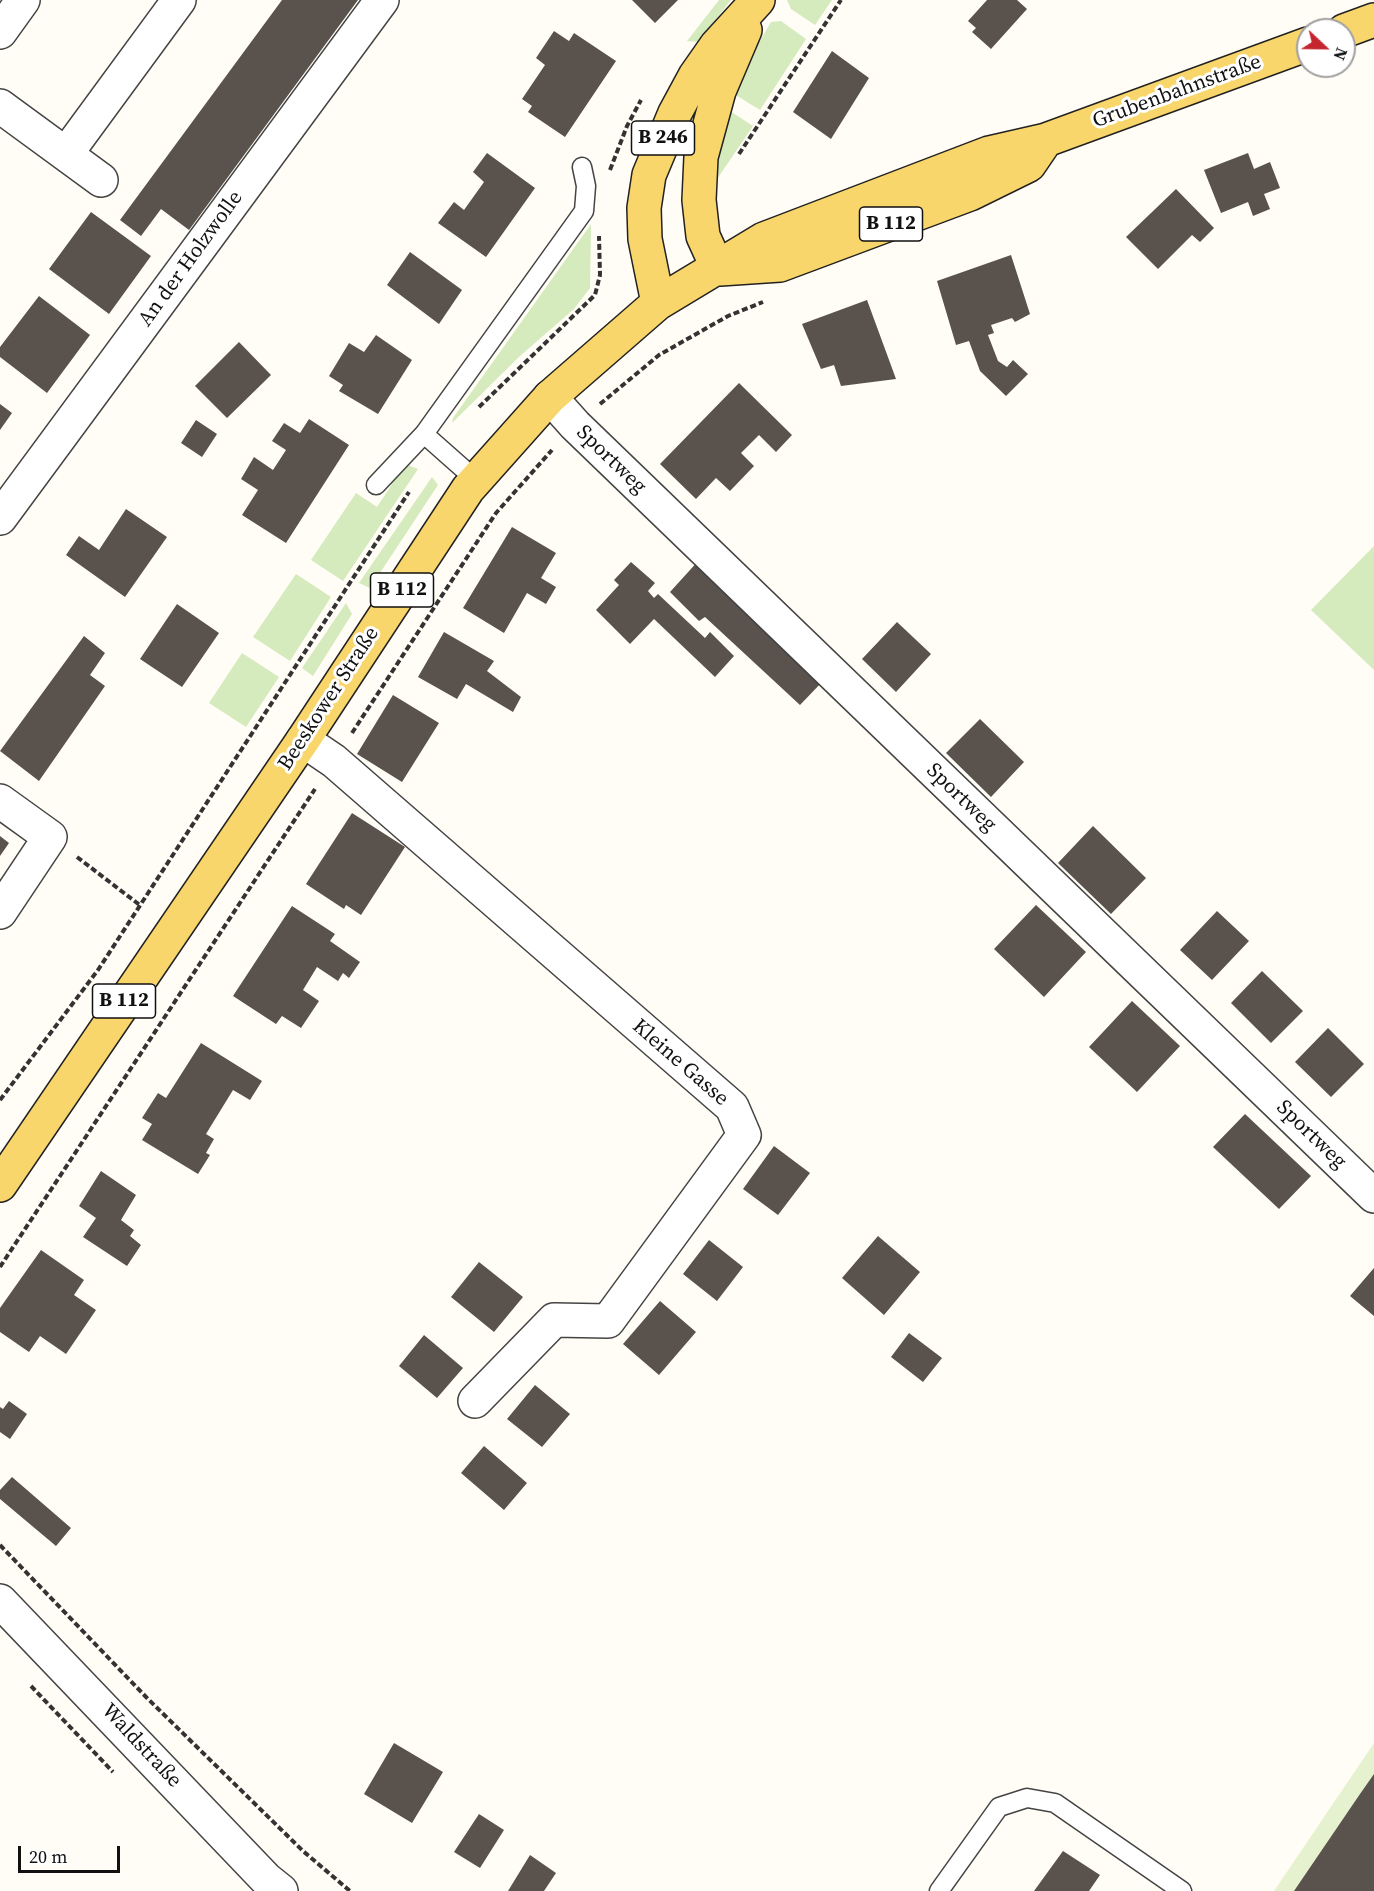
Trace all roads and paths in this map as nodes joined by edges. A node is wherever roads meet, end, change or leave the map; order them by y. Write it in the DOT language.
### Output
graph roads {
  1 [pos="23,0"];
  2 [pos="179,0"];
  3 [pos="382,0"];
  4 [pos="759,0"];
  5 [pos="841,0"];
  6 [pos="1374,20"];
  7 [pos="1356,27"];
  8 [pos="0,32"];
  9 [pos="1296,48"];
  10 [pos="643,97"];
  11 [pos="0,106"];
  12 [pos="66,154"];
  13 [pos="736,159"];
  14 [pos="582,167"];
  15 [pos="101,180"];
  16 [pos="608,182"];
  17 [pos="598,229"];
  18 [pos="718,269"];
  19 [pos="772,298"];
  20 [pos="658,303"];
  21 [pos="550,397"];
  22 [pos="575,425"];
  23 [pos="424,434"];
  24 [pos="442,450"];
  25 [pos="476,480"];
  26 [pos="376,485"];
  27 [pos="411,489"];
  28 [pos="0,518"];
  29 [pos="303,740"];
  30 [pos="334,760"];
  31 [pos="0,801"];
  32 [pos="51,837"];
  33 [pos="141,906"];
  34 [pos="0,912"];
  35 [pos="0,1100"];
  36 [pos="0,1185"];
  37 [pos="1374,1196"];
  38 [pos="0,1267"];
  39 [pos="475,1401"];
  40 [pos="0,1545"];
  41 [pos="0,1601"];
  42 [pos="281,1891"];
  43 [pos="350,1891"];
  44 [pos="939,1891"];
  45 [pos="1182,1891"];
  1 -- 8 [label="street"];
  2 -- 12 [label="street"];
  3 -- 28 [label="street, An der Holzwolle"];
  4 -- 18 [label="main road, B 246"];
  4 -- 20 [label="main road, B 246"];
  5 -- 13 [label="path"];
  6 -- 7 [label="main road"];
  9 -- 18 [label="main road, Grubenbahnstraße / B 112"];
  10 -- 16 [label="path"];
  11 -- 12 [label="street"];
  12 -- 15 [label="street"];
  14 -- 23 [label="lane"];
  17 -- 24 [label="path"];
  18 -- 20 [label="main road, Beeskower Straße / B 112"];
  19 -- 22 [label="path"];
  20 -- 21 [label="main road, Beeskower Straße / B 112"];
  21 -- 22 [label="street, Sportweg"];
  21 -- 25 [label="main road, Beeskower Straße / B 112"];
  22 -- 30 [label="path"];
  22 -- 37 [label="street, Sportweg"];
  23 -- 24 [label="lane"];
  23 -- 26 [label="lane"];
  24 -- 25 [label="lane"];
  25 -- 29 [label="main road, Beeskower Straße / B 112"];
  27 -- 33 [label="path"];
  29 -- 30 [label="street, Kleine Gasse"];
  29 -- 36 [label="main road, Beeskower Straße / B 112"];
  30 -- 38 [label="path"];
  30 -- 39 [label="street, Kleine Gasse"];
  31 -- 32 [label="street"];
  32 -- 33 [label="path"];
  32 -- 34 [label="street"];
  33 -- 35 [label="path"];
  40 -- 43 [label="path"];
  41 -- 42 [label="street, Waldstraße"];
  44 -- 45 [label="lane"];
}
